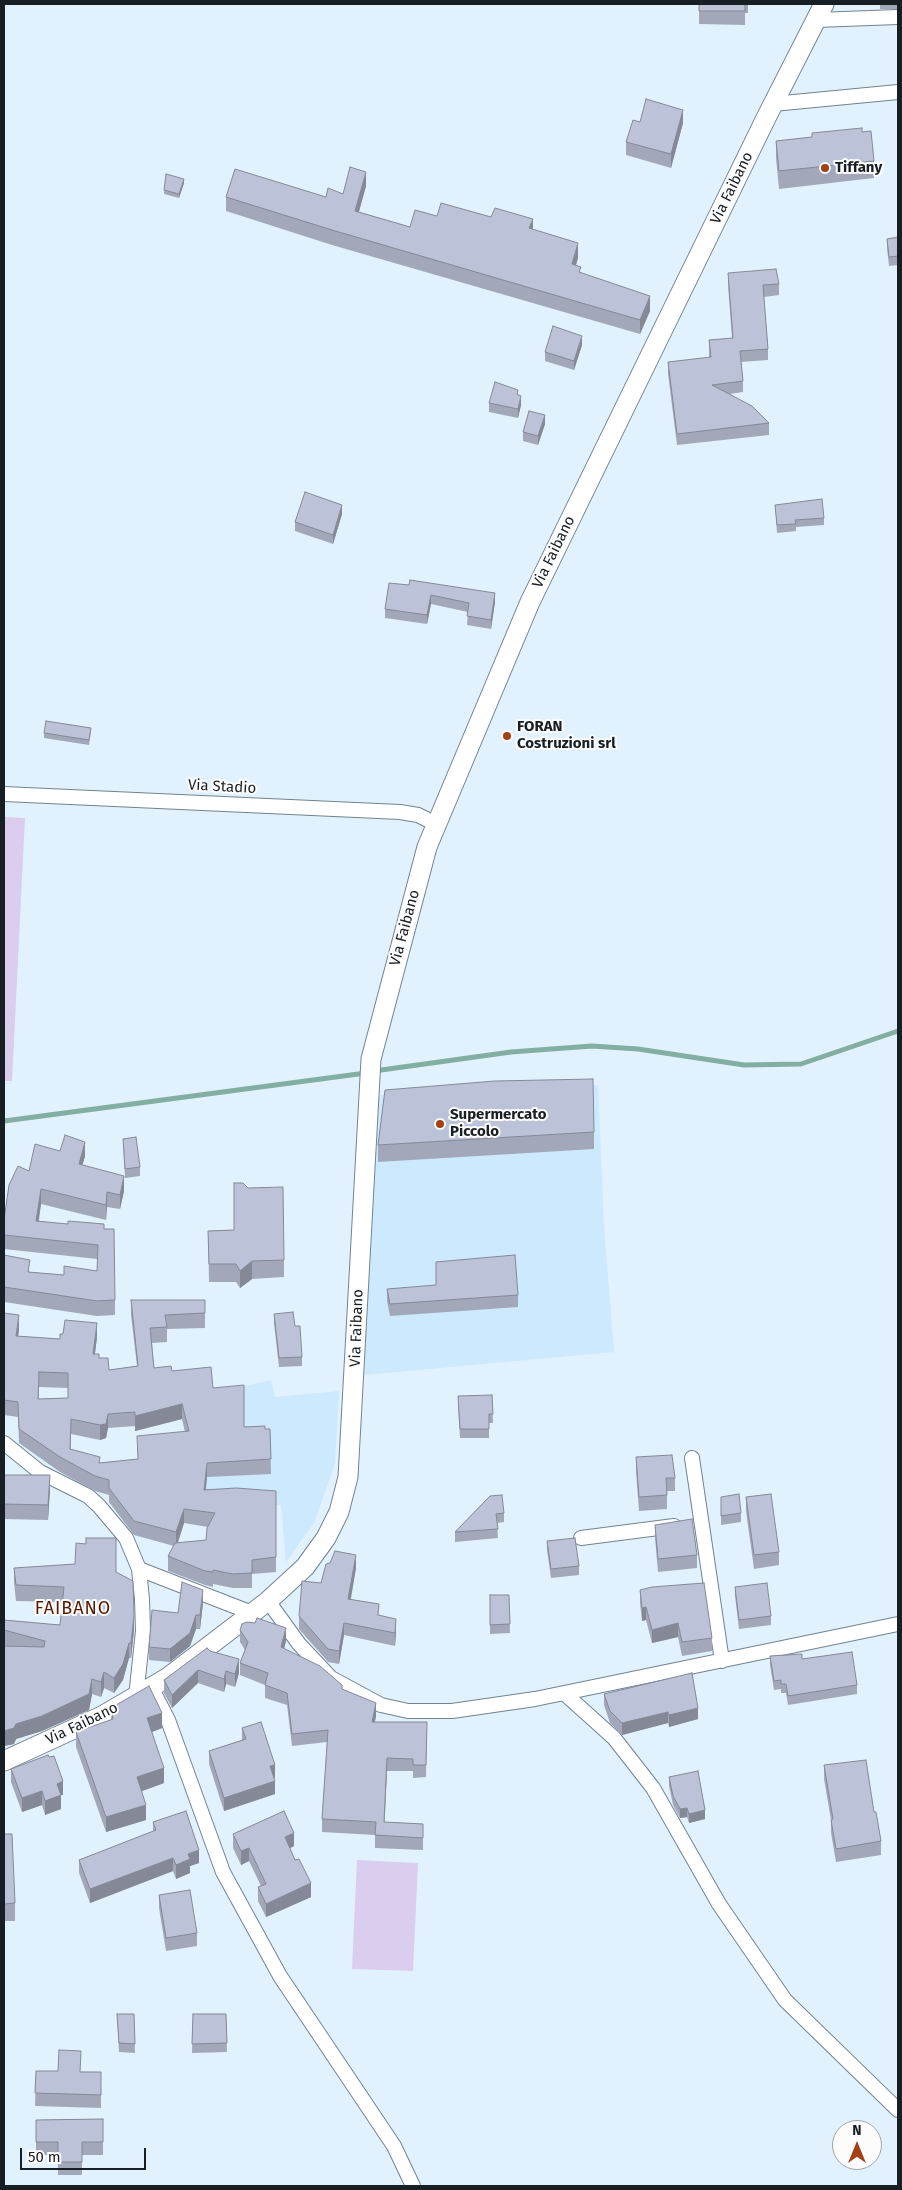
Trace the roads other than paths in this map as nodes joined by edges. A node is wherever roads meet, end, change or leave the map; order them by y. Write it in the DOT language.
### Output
graph roads {
  1 [pos="820,12"];
  2 [pos="898,17"];
  3 [pos="898,92"];
  4 [pos="773,104"];
  5 [pos="4,794"];
  6 [pos="436,824"];
  7 [pos="4,1443"];
  8 [pos="692,1458"];
  9 [pos="702,1522"];
  10 [pos="580,1538"];
  11 [pos="139,1569"];
  12 [pos="268,1601"];
  13 [pos="252,1613"];
  14 [pos="898,1624"];
  15 [pos="722,1661"];
  16 [pos="144,1692"];
  17 [pos="564,1693"];
  18 [pos="4,1761"];
  19 [pos="898,2110"];
  20 [pos="413,2186"];
  1 -- 2 [label="street"];
  1 -- 4 [label="street, Via Faibano"];
  3 -- 4 [label="street"];
  4 -- 6 [label="street, Via Faibano"];
  5 -- 6 [label="street, Via Stadio"];
  6 -- 12 [label="street, Via Faibano"];
  7 -- 11 [label="street"];
  8 -- 9 [label="street"];
  9 -- 10 [label="street"];
  9 -- 15 [label="street"];
  11 -- 13 [label="street"];
  11 -- 16 [label="street"];
  12 -- 13 [label="street, Via Faibano"];
  12 -- 17 [label="street"];
  13 -- 16 [label="street, Via Faibano"];
  14 -- 15 [label="street"];
  15 -- 17 [label="street"];
  16 -- 18 [label="street, Via Faibano"];
  16 -- 20 [label="street"];
  17 -- 19 [label="street"];
}
